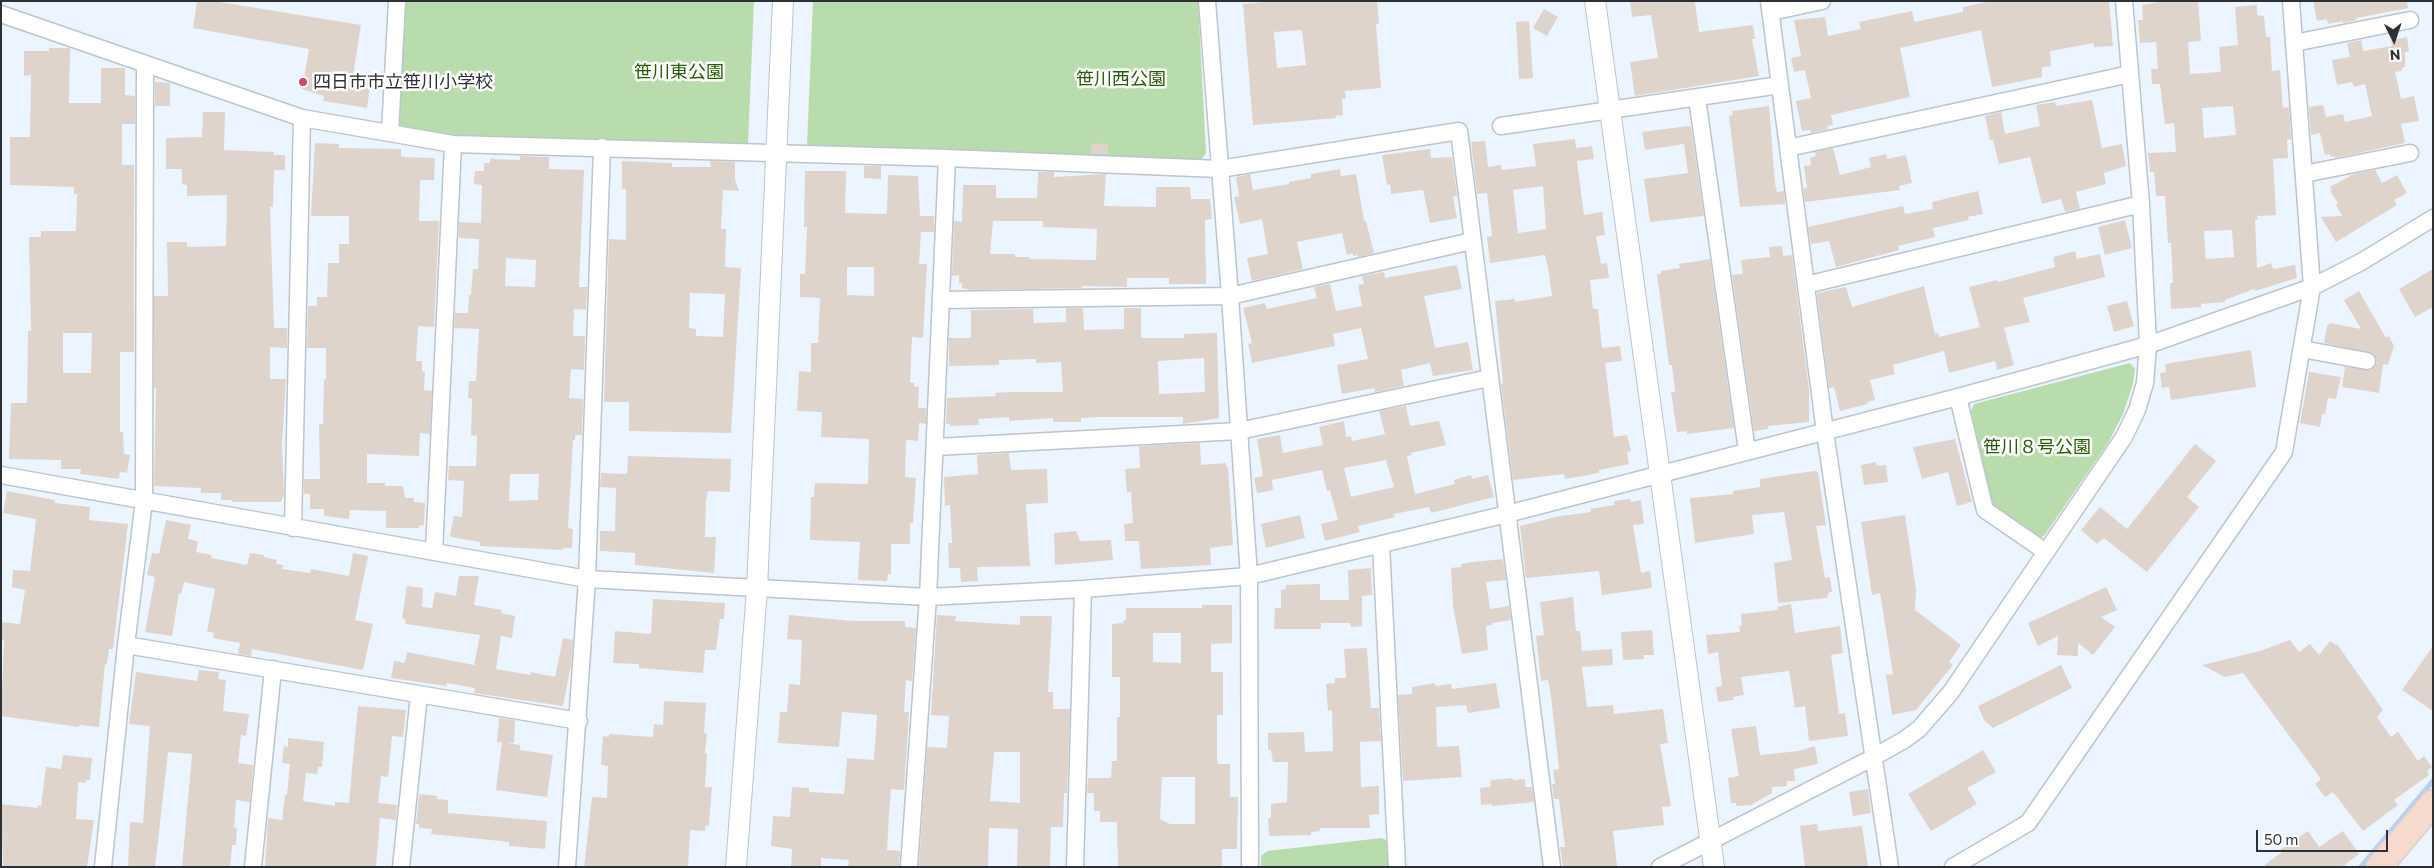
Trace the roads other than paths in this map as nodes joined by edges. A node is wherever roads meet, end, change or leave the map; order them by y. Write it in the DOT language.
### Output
graph roads {
  1 [pos="397,1"];
  2 [pos="783,1"];
  3 [pos="1207,1"];
  4 [pos="1595,1"];
  5 [pos="1822,1"];
  6 [pos="2124,1"];
  7 [pos="2291,1"];
  8 [pos="1770,6"];
  9 [pos="1,14"];
  10 [pos="2410,20"];
  11 [pos="2294,42"];
  12 [pos="145,64"];
  13 [pos="2130,74"];
  14 [pos="1780,85"];
  15 [pos="1698,98"];
  16 [pos="1610,112"];
  17 [pos="302,118"];
  18 [pos="1501,126"];
  19 [pos="390,133"];
  20 [pos="453,144"];
  21 [pos="602,147"];
  22 [pos="1788,148"];
  23 [pos="777,153"];
  24 [pos="2410,153"];
  25 [pos="947,158"];
  26 [pos="1220,169"];
  27 [pos="2304,174"];
  28 [pos="2141,204"];
  29 [pos="2433,218"];
  30 [pos="1472,241"];
  31 [pos="1806,285"];
  32 [pos="2312,287"];
  33 [pos="1230,296"];
  34 [pos="941,300"];
  35 [pos="2148,344"];
  36 [pos="2302,350"];
  37 [pos="2367,362"];
  38 [pos="1489,378"];
  39 [pos="1958,397"];
  40 [pos="1239,431"];
  41 [pos="1825,432"];
  42 [pos="935,446"];
  43 [pos="1746,451"];
  44 [pos="1659,474"];
  45 [pos="1,475"];
  46 [pos="144,501"];
  47 [pos="1507,514"];
  48 [pos="293,528"];
  49 [pos="1381,545"];
  50 [pos="434,552"];
  51 [pos="2046,552"];
  52 [pos="1249,576"];
  53 [pos="587,579"];
  54 [pos="757,589"];
  55 [pos="1083,589"];
  56 [pos="928,597"];
  57 [pos="126,645"];
  58 [pos="273,669"];
  59 [pos="419,695"];
  60 [pos="578,721"];
  61 [pos="1874,757"];
  62 [pos="2433,802"];
  63 [pos="1711,841"];
  64 [pos="104,867"];
  65 [pos="252,867"];
  66 [pos="401,867"];
  67 [pos="567,867"];
  68 [pos="736,867"];
  69 [pos="908,867"];
  70 [pos="1076,867"];
  71 [pos="1250,867"];
  72 [pos="1397,867"];
  73 [pos="1552,867"];
  74 [pos="1660,867"];
  75 [pos="1714,867"];
  76 [pos="1890,867"];
  77 [pos="1953,867"];
  78 [pos="2379,867"];
  1 -- 19 [label="street"];
  2 -- 23 [label="street"];
  3 -- 26 [label="street"];
  4 -- 16 [label="street"];
  5 -- 8 [label="street"];
  6 -- 13 [label="street"];
  7 -- 11 [label="street"];
  8 -- 14 [label="street"];
  9 -- 12 [label="street"];
  10 -- 11 [label="street"];
  11 -- 27 [label="street"];
  12 -- 17 [label="street"];
  12 -- 46 [label="street"];
  13 -- 22 [label="street"];
  13 -- 28 [label="street"];
  14 -- 15 [label="street"];
  14 -- 22 [label="street"];
  15 -- 16 [label="street"];
  15 -- 43 [label="street"];
  16 -- 18 [label="street"];
  16 -- 44 [label="street"];
  17 -- 19 [label="street"];
  17 -- 48 [label="street"];
  19 -- 20 [label="street"];
  20 -- 21 [label="street"];
  20 -- 50 [label="street"];
  21 -- 23 [label="street"];
  21 -- 53 [label="street"];
  22 -- 31 [label="street"];
  23 -- 25 [label="street"];
  23 -- 54 [label="street"];
  24 -- 27 [label="street"];
  25 -- 26 [label="street"];
  25 -- 34 [label="street"];
  26 -- 30 [label="street"];
  26 -- 33 [label="street"];
  27 -- 32 [label="street"];
  28 -- 31 [label="street"];
  28 -- 35 [label="street"];
  29 -- 32 [label="street"];
  30 -- 33 [label="street"];
  30 -- 38 [label="street"];
  31 -- 41 [label="street"];
  32 -- 35 [label="street"];
  32 -- 36 [label="street"];
  33 -- 34 [label="street"];
  33 -- 40 [label="street"];
  34 -- 42 [label="street"];
  35 -- 39 [label="street"];
  35 -- 51 [label="street"];
  36 -- 37 [label="street"];
  36 -- 77 [label="street"];
  38 -- 40 [label="street"];
  38 -- 47 [label="street"];
  39 -- 41 [label="street"];
  39 -- 51 [label="street"];
  40 -- 42 [label="street"];
  40 -- 52 [label="street"];
  41 -- 43 [label="street"];
  41 -- 61 [label="street"];
  42 -- 56 [label="street"];
  43 -- 44 [label="street"];
  44 -- 47 [label="street"];
  44 -- 63 [label="street"];
  45 -- 46 [label="street"];
  46 -- 48 [label="street"];
  46 -- 57 [label="street"];
  47 -- 49 [label="street"];
  47 -- 73 [label="street"];
  48 -- 50 [label="street"];
  49 -- 52 [label="street"];
  49 -- 72 [label="street"];
  50 -- 53 [label="street"];
  51 -- 61 [label="street"];
  52 -- 55 [label="street"];
  52 -- 71 [label="street"];
  53 -- 54 [label="street"];
  53 -- 60 [label="street"];
  54 -- 56 [label="street"];
  54 -- 68 [label="street"];
  55 -- 56 [label="street"];
  55 -- 70 [label="street"];
  56 -- 69 [label="street"];
  57 -- 58 [label="street"];
  57 -- 64 [label="street"];
  58 -- 59 [label="street"];
  58 -- 65 [label="street"];
  59 -- 60 [label="street"];
  59 -- 66 [label="street"];
  60 -- 67 [label="street"];
  61 -- 63 [label="street"];
  61 -- 76 [label="street"];
  62 -- 78 [label="main road"];
  63 -- 74 [label="street"];
  63 -- 75 [label="street"];
}
